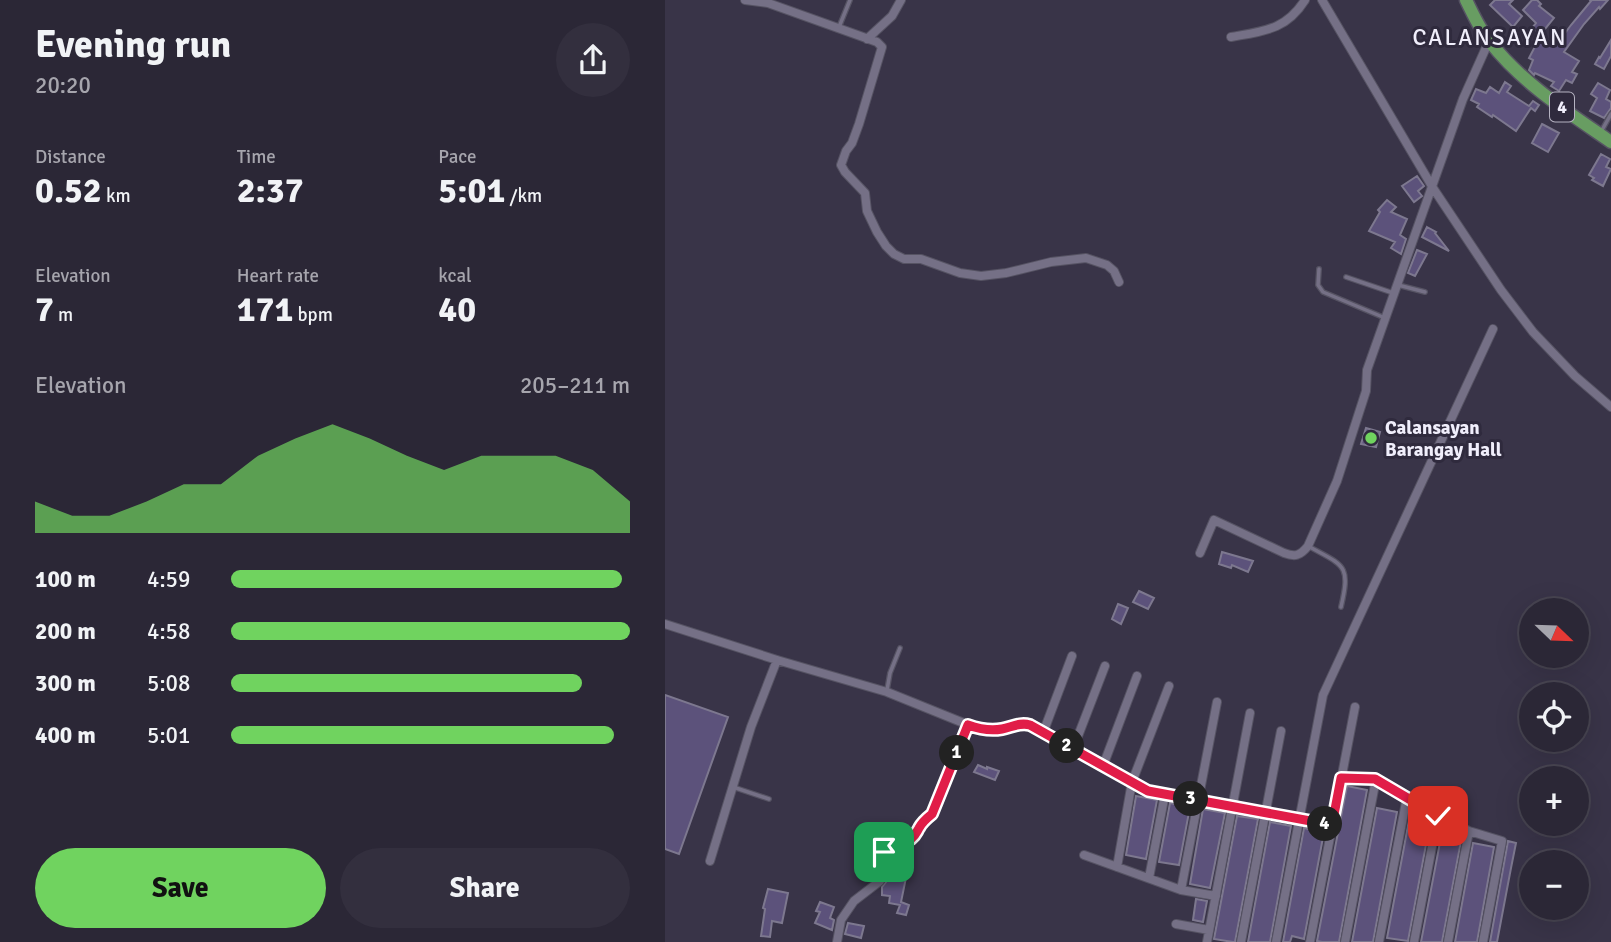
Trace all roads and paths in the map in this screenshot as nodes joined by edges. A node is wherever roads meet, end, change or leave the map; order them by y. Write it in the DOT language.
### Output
graph roads {
  1 [pos="745,0"];
  2 [pos="850,0"];
  3 [pos="901,0"];
  4 [pos="1305,0"];
  5 [pos="1322,0"];
  6 [pos="1466,0"];
  7 [pos="838,28"];
  8 [pos="1231,37"];
  9 [pos="867,39"];
  10 [pos="1489,41"];
  11 [pos="1611,114"];
  12 [pos="1599,134"];
  13 [pos="1611,142"];
  14 [pos="1433,187"];
  15 [pos="1319,269"];
  16 [pos="1346,277"];
  17 [pos="1119,282"];
  18 [pos="1396,289"];
  19 [pos="1425,292"];
  20 [pos="1385,318"];
  21 [pos="1493,329"];
  22 [pos="1611,407"];
  23 [pos="1308,547"];
  24 [pos="1199,553"];
  25 [pos="1341,607"];
  26 [pos="665,624"];
  27 [pos="900,648"];
  28 [pos="1072,656"];
  29 [pos="777,660"];
  30 [pos="1105,666"];
  31 [pos="1137,676"];
  32 [pos="1169,686"];
  33 [pos="887,692"];
  34 [pos="1217,702"];
  35 [pos="1355,707"];
  36 [pos="1250,713"];
  37 [pos="968,725"];
  38 [pos="1281,731"];
  39 [pos="1043,733"];
  40 [pos="1073,749"];
  41 [pos="1103,766"];
  42 [pos="1341,778"];
  43 [pos="1375,779"];
  44 [pos="1132,782"];
  45 [pos="733,787"];
  46 [pos="1165,794"];
  47 [pos="1407,797"];
  48 [pos="769,799"];
  49 [pos="1198,800"];
  50 [pos="1233,807"];
  51 [pos="1266,813"];
  52 [pos="1438,816"];
  53 [pos="1299,819"];
  54 [pos="1332,825"];
  55 [pos="1469,831"];
  56 [pos="1084,855"];
  57 [pos="710,860"];
  58 [pos="1117,867"];
  59 [pos="1149,878"];
  60 [pos="1181,890"];
  61 [pos="1216,896"];
  62 [pos="1176,924"];
  63 [pos="1209,930"];
  64 [pos="837,942"];
  65 [pos="1207,942"];
  66 [pos="1241,942"];
  67 [pos="1276,942"];
  68 [pos="1310,942"];
  69 [pos="1345,942"];
  70 [pos="1379,942"];
  71 [pos="1414,942"];
  72 [pos="1448,942"];
  73 [pos="1483,942"];
  1 -- 7 [label="street"];
  2 -- 7 [label="lane"];
  3 -- 9 [label="street"];
  4 -- 8 [label="street"];
  5 -- 14 [label="street"];
  6 -- 10 [label="highway, 4"];
  7 -- 9 [label="street"];
  9 -- 17 [label="street"];
  10 -- 12 [label="highway, 4"];
  10 -- 14 [label="street"];
  11 -- 12 [label="lane"];
  12 -- 13 [label="highway, 4"];
  14 -- 18 [label="street"];
  14 -- 22 [label="street"];
  15 -- 20 [label="lane"];
  16 -- 18 [label="lane"];
  18 -- 19 [label="lane"];
  18 -- 20 [label="street"];
  20 -- 23 [label="street"];
  21 -- 53 [label="street"];
  23 -- 24 [label="street"];
  23 -- 25 [label="lane"];
  26 -- 29 [label="street"];
  27 -- 33 [label="lane"];
  28 -- 39 [label="street"];
  29 -- 33 [label="street"];
  29 -- 45 [label="street"];
  30 -- 40 [label="street"];
  31 -- 41 [label="street"];
  32 -- 44 [label="street"];
  33 -- 37 [label="street"];
  34 -- 49 [label="street"];
  35 -- 42 [label="street"];
  36 -- 50 [label="street"];
  37 -- 39 [label="street"];
  37 -- 64 [label="street"];
  38 -- 51 [label="street"];
  39 -- 40 [label="street"];
  40 -- 41 [label="street"];
  41 -- 44 [label="street"];
  42 -- 43 [label="street"];
  42 -- 54 [label="street"];
  43 -- 47 [label="street"];
  43 -- 69 [label="street"];
  44 -- 46 [label="street"];
  44 -- 58 [label="street"];
  45 -- 48 [label="lane"];
  45 -- 57 [label="street"];
  46 -- 49 [label="street"];
  46 -- 59 [label="street"];
  47 -- 52 [label="street"];
  47 -- 70 [label="street"];
  49 -- 50 [label="street"];
  49 -- 60 [label="street"];
  50 -- 51 [label="street"];
  50 -- 61 [label="street"];
  51 -- 53 [label="street"];
  51 -- 66 [label="street"];
  52 -- 55 [label="street"];
  52 -- 71 [label="street"];
  53 -- 54 [label="street"];
  53 -- 67 [label="street"];
  54 -- 68 [label="street"];
  55 -- 72 [label="street"];
  55 -- 73 [label="street"];
  56 -- 58 [label="street"];
  58 -- 59 [label="street"];
  59 -- 60 [label="street"];
  60 -- 61 [label="street"];
  61 -- 63 [label="street"];
  62 -- 63 [label="street"];
  63 -- 65 [label="street"];
}
